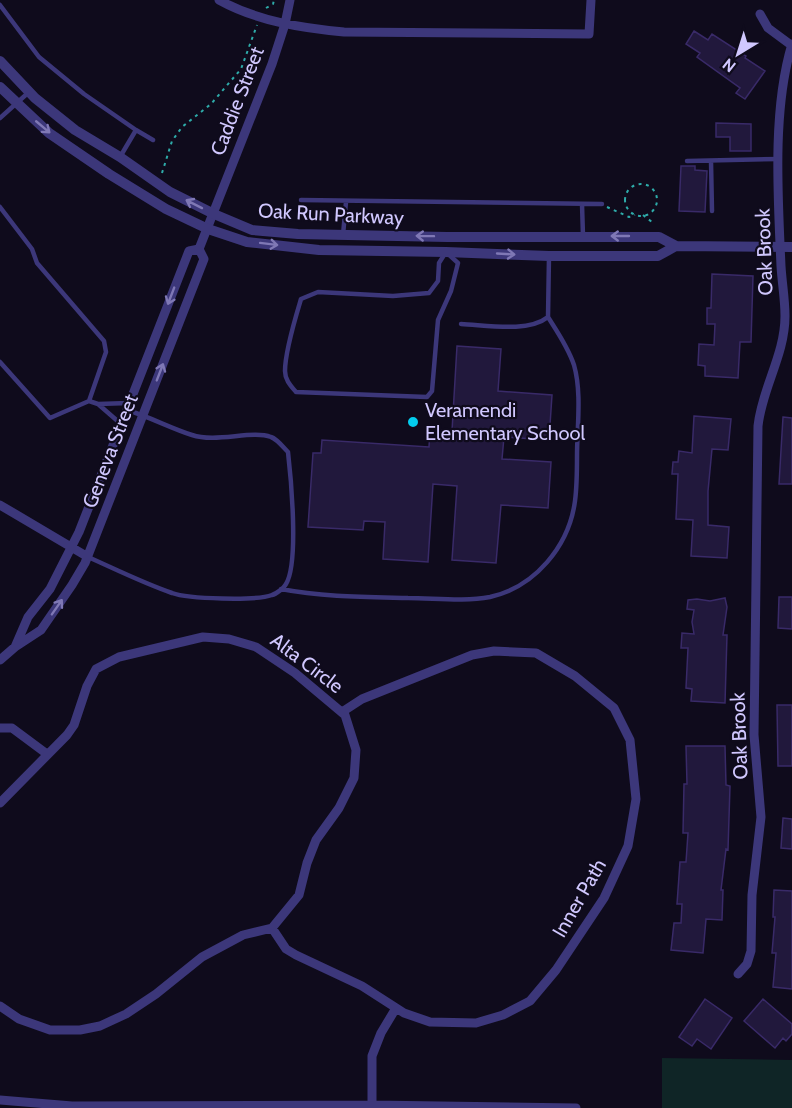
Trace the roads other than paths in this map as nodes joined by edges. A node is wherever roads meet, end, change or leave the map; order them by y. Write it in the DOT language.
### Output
graph roads {
  1 [pos="219,0"];
  2 [pos="290,0"];
  3 [pos="591,0"];
  4 [pos="0,5"];
  5 [pos="760,14"];
  6 [pos="285,24"];
  7 [pos="792,45"];
  8 [pos="0,61"];
  9 [pos="0,87"];
  10 [pos="29,92"];
  11 [pos="16,104"];
  12 [pos="0,118"];
  13 [pos="136,130"];
  14 [pos="153,140"];
  15 [pos="120,157"];
  16 [pos="779,159"];
  17 [pos="687,161"];
  18 [pos="711,161"];
  19 [pos="301,200"];
  20 [pos="346,202"];
  21 [pos="582,204"];
  22 [pos="602,204"];
  23 [pos="0,207"];
  24 [pos="712,212"];
  25 [pos="214,214"];
  26 [pos="208,229"];
  27 [pos="343,235"];
  28 [pos="582,236"];
  29 [pos="447,237"];
  30 [pos="676,246"];
  31 [pos="787,247"];
  32 [pos="199,249"];
  33 [pos="446,252"];
  34 [pos="549,256"];
  35 [pos="548,317"];
  36 [pos="461,324"];
  37 [pos="0,362"];
  38 [pos="88,401"];
  39 [pos="98,404"];
  40 [pos="128,407"];
  41 [pos="144,415"];
  42 [pos="121,424"];
  43 [pos="746,491"];
  44 [pos="757,492"];
  45 [pos="0,505"];
  46 [pos="72,548"];
  47 [pos="88,556"];
  48 [pos="281,589"];
  49 [pos="15,647"];
  50 [pos="0,660"];
  51 [pos="342,712"];
  52 [pos="0,728"];
  53 [pos="47,754"];
  54 [pos="0,803"];
  55 [pos="272,928"];
  56 [pos="738,974"];
  57 [pos="0,1006"];
  58 [pos="396,1008"];
  59 [pos="0,1100"];
  60 [pos="372,1105"];
  61 [pos="72,1107"];
  62 [pos="576,1108"];
  1 -- 6 [label="street"];
  2 -- 6 [label="street, Caddie Street"];
  3 -- 6 [label="street"];
  4 -- 13 [label="lane"];
  5 -- 7 [label="street"];
  6 -- 25 [label="street, Caddie Street"];
  7 -- 16 [label="street, Oak Brook"];
  8 -- 10 [label="street, Oak Run Parkway"];
  9 -- 11 [label="street, Oak Run Parkway"];
  10 -- 11 [label="lane"];
  10 -- 15 [label="street, Oak Run Parkway"];
  11 -- 12 [label="lane"];
  11 -- 26 [label="street, Oak Run Parkway, one-way"];
  13 -- 14 [label="lane"];
  13 -- 15 [label="lane"];
  25 -- 15 [label="street, Oak Run Parkway, one-way"];
  16 -- 18 [label="lane"];
  16 -- 31 [label="street, Oak Brook"];
  17 -- 18 [label="lane"];
  18 -- 24 [label="lane"];
  19 -- 20 [label="lane"];
  20 -- 21 [label="lane"];
  20 -- 27 [label="lane"];
  21 -- 22 [label="lane"];
  21 -- 28 [label="lane"];
  23 -- 38 [label="lane"];
  25 -- 26 [label="street, Geneva Street"];
  25 -- 27 [label="street, Oak Run Parkway"];
  26 -- 32 [label="street, Geneva Street"];
  26 -- 33 [label="street, Oak Run Parkway, one-way"];
  29 -- 27 [label="street, Oak Run Parkway, one-way"];
  28 -- 29 [label="street, Oak Run Parkway"];
  30 -- 28 [label="street, Oak Run Parkway, one-way"];
  29 -- 33 [label="street"];
  30 -- 31 [label="street, Oak Run Parkway"];
  30 -- 34 [label="street, Oak Run Parkway"];
  31 -- 44 [label="street, Oak Brook"];
  32 -- 40 [label="street, Geneva Street, one-way"];
  41 -- 32 [label="street, Geneva Street, one-way"];
  33 -- 33 [label="lane"];
  33 -- 34 [label="street, Oak Run Parkway, one-way"];
  34 -- 35 [label="lane"];
  35 -- 36 [label="lane"];
  35 -- 48 [label="lane"];
  37 -- 38 [label="lane"];
  38 -- 39 [label="lane"];
  39 -- 40 [label="lane"];
  39 -- 42 [label="lane"];
  40 -- 41 [label="lane"];
  40 -- 42 [label="street, Geneva Street"];
  41 -- 47 [label="street, Geneva Street"];
  41 -- 48 [label="lane"];
  42 -- 46 [label="street, Geneva Street"];
  43 -- 44 [label="street"];
  44 -- 56 [label="street, Oak Brook"];
  45 -- 46 [label="street"];
  46 -- 47 [label="street"];
  46 -- 49 [label="street, Geneva Street"];
  47 -- 48 [label="lane"];
  49 -- 47 [label="street, Geneva Street, one-way"];
  49 -- 50 [label="street, Geneva Street"];
  51 -- 53 [label="street, Alta Circle"];
  51 -- 55 [label="street, Alta Circle"];
  51 -- 58 [label="street, Inner Path"];
  52 -- 53 [label="street"];
  53 -- 54 [label="street, Alta Circle"];
  55 -- 57 [label="street"];
  55 -- 58 [label="street, Inner Path"];
  58 -- 60 [label="street"];
  59 -- 61 [label="street"];
  60 -- 61 [label="street"];
  60 -- 62 [label="street"];
}
